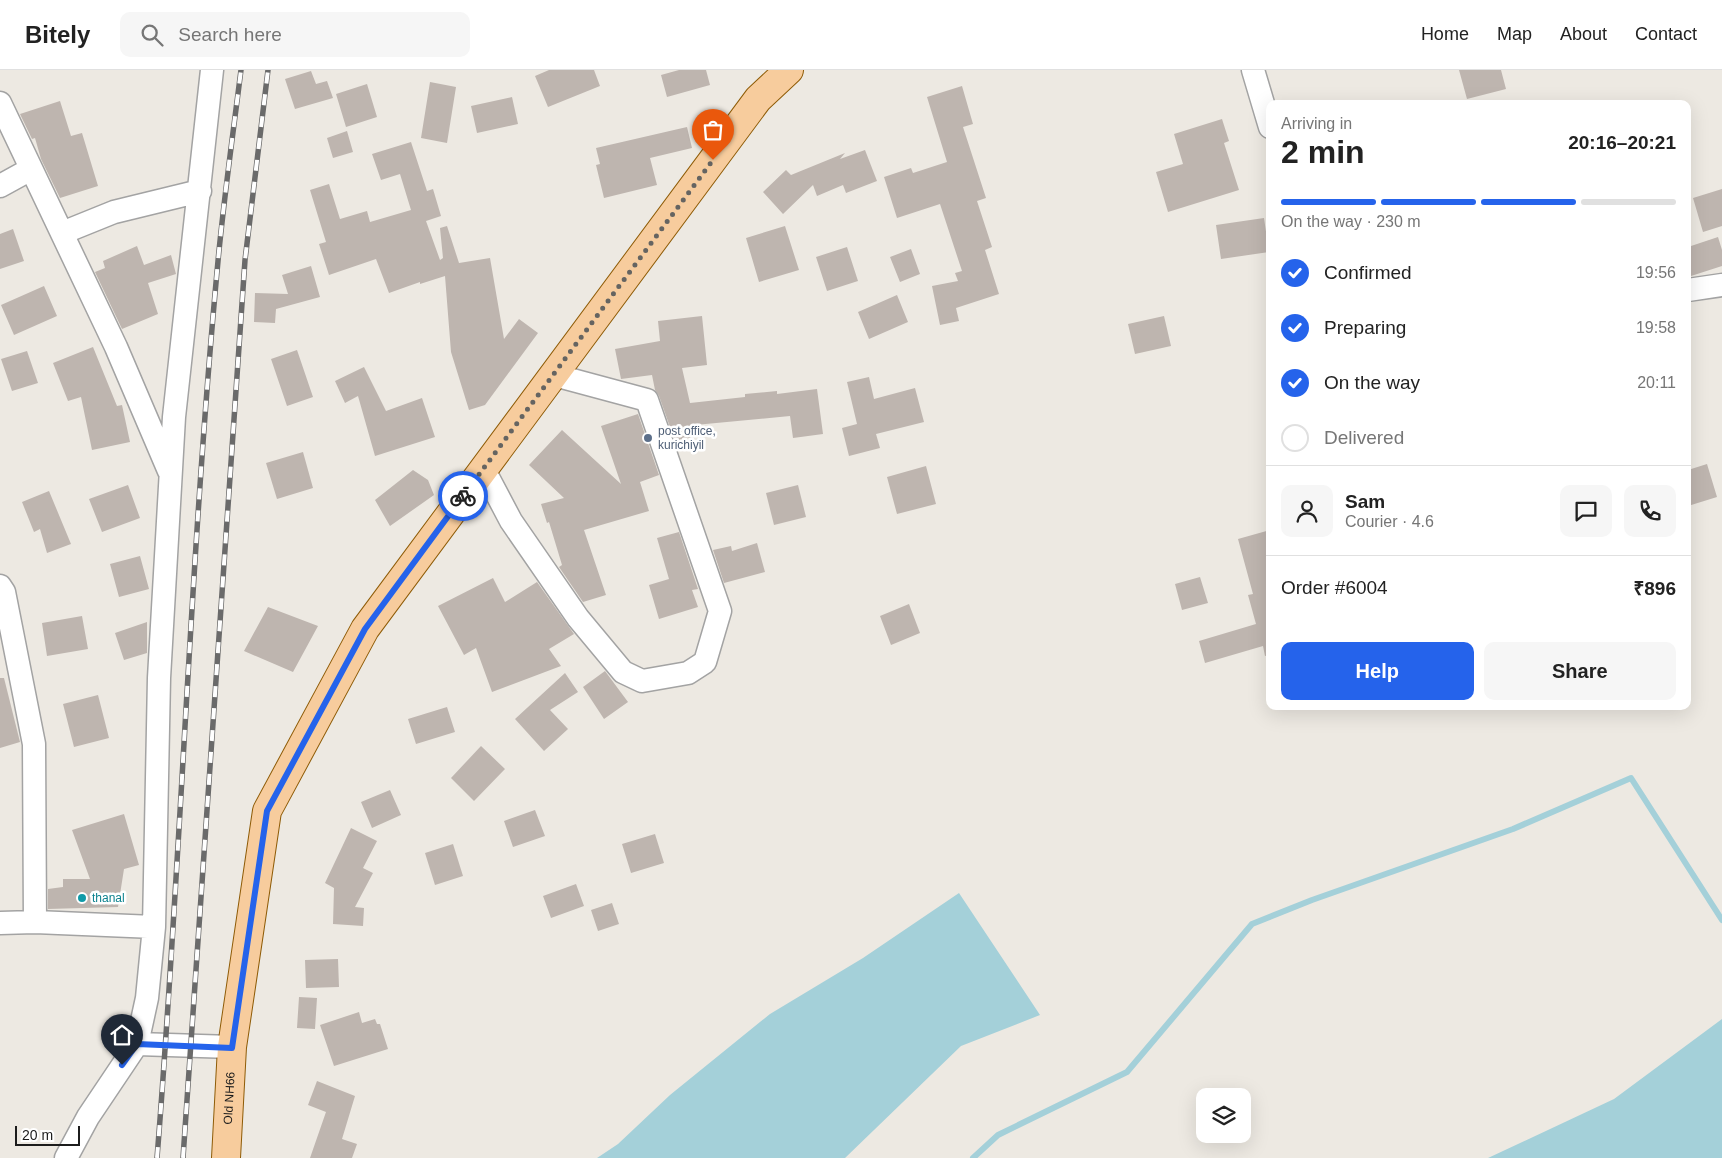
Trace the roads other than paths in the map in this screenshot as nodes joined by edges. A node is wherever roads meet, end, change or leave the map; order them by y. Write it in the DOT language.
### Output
graph roads {
  1 [pos="212,70"];
  2 [pos="790,70"];
  3 [pos="1252,70"];
  4 [pos="0,104"];
  5 [pos="1266,114"];
  6 [pos="31,170"];
  7 [pos="0,186"];
  8 [pos="200,191"];
  9 [pos="62,233"];
  10 [pos="1722,285"];
  11 [pos="1691,290"];
  12 [pos="554,375"];
  13 [pos="483,468"];
  14 [pos="171,477"];
  15 [pos="0,586"];
  16 [pos="35,922"];
  17 [pos="0,923"];
  18 [pos="154,927"];
  19 [pos="137,1044"];
  20 [pos="232,1048"];
  21 [pos="66,1158"];
  22 [pos="226,1158"];
  1 -- 8 [label="street"];
  2 -- 12 [label="main road, Old NH66"];
  3 -- 5 [label="street"];
  4 -- 6 [label="street"];
  6 -- 7 [label="street"];
  6 -- 9 [label="street"];
  8 -- 9 [label="street"];
  8 -- 14 [label="street"];
  9 -- 14 [label="street"];
  10 -- 11 [label="street"];
  12 -- 13 [label="main road, Old NH66"];
  12 -- 13 [label="street"];
  13 -- 20 [label="main road, Old NH66"];
  14 -- 18 [label="street"];
  15 -- 16 [label="street"];
  16 -- 17 [label="street"];
  16 -- 18 [label="street"];
  18 -- 19 [label="street"];
  19 -- 20 [label="street"];
  19 -- 21 [label="street"];
  20 -- 22 [label="main road, Old NH66"];
}
